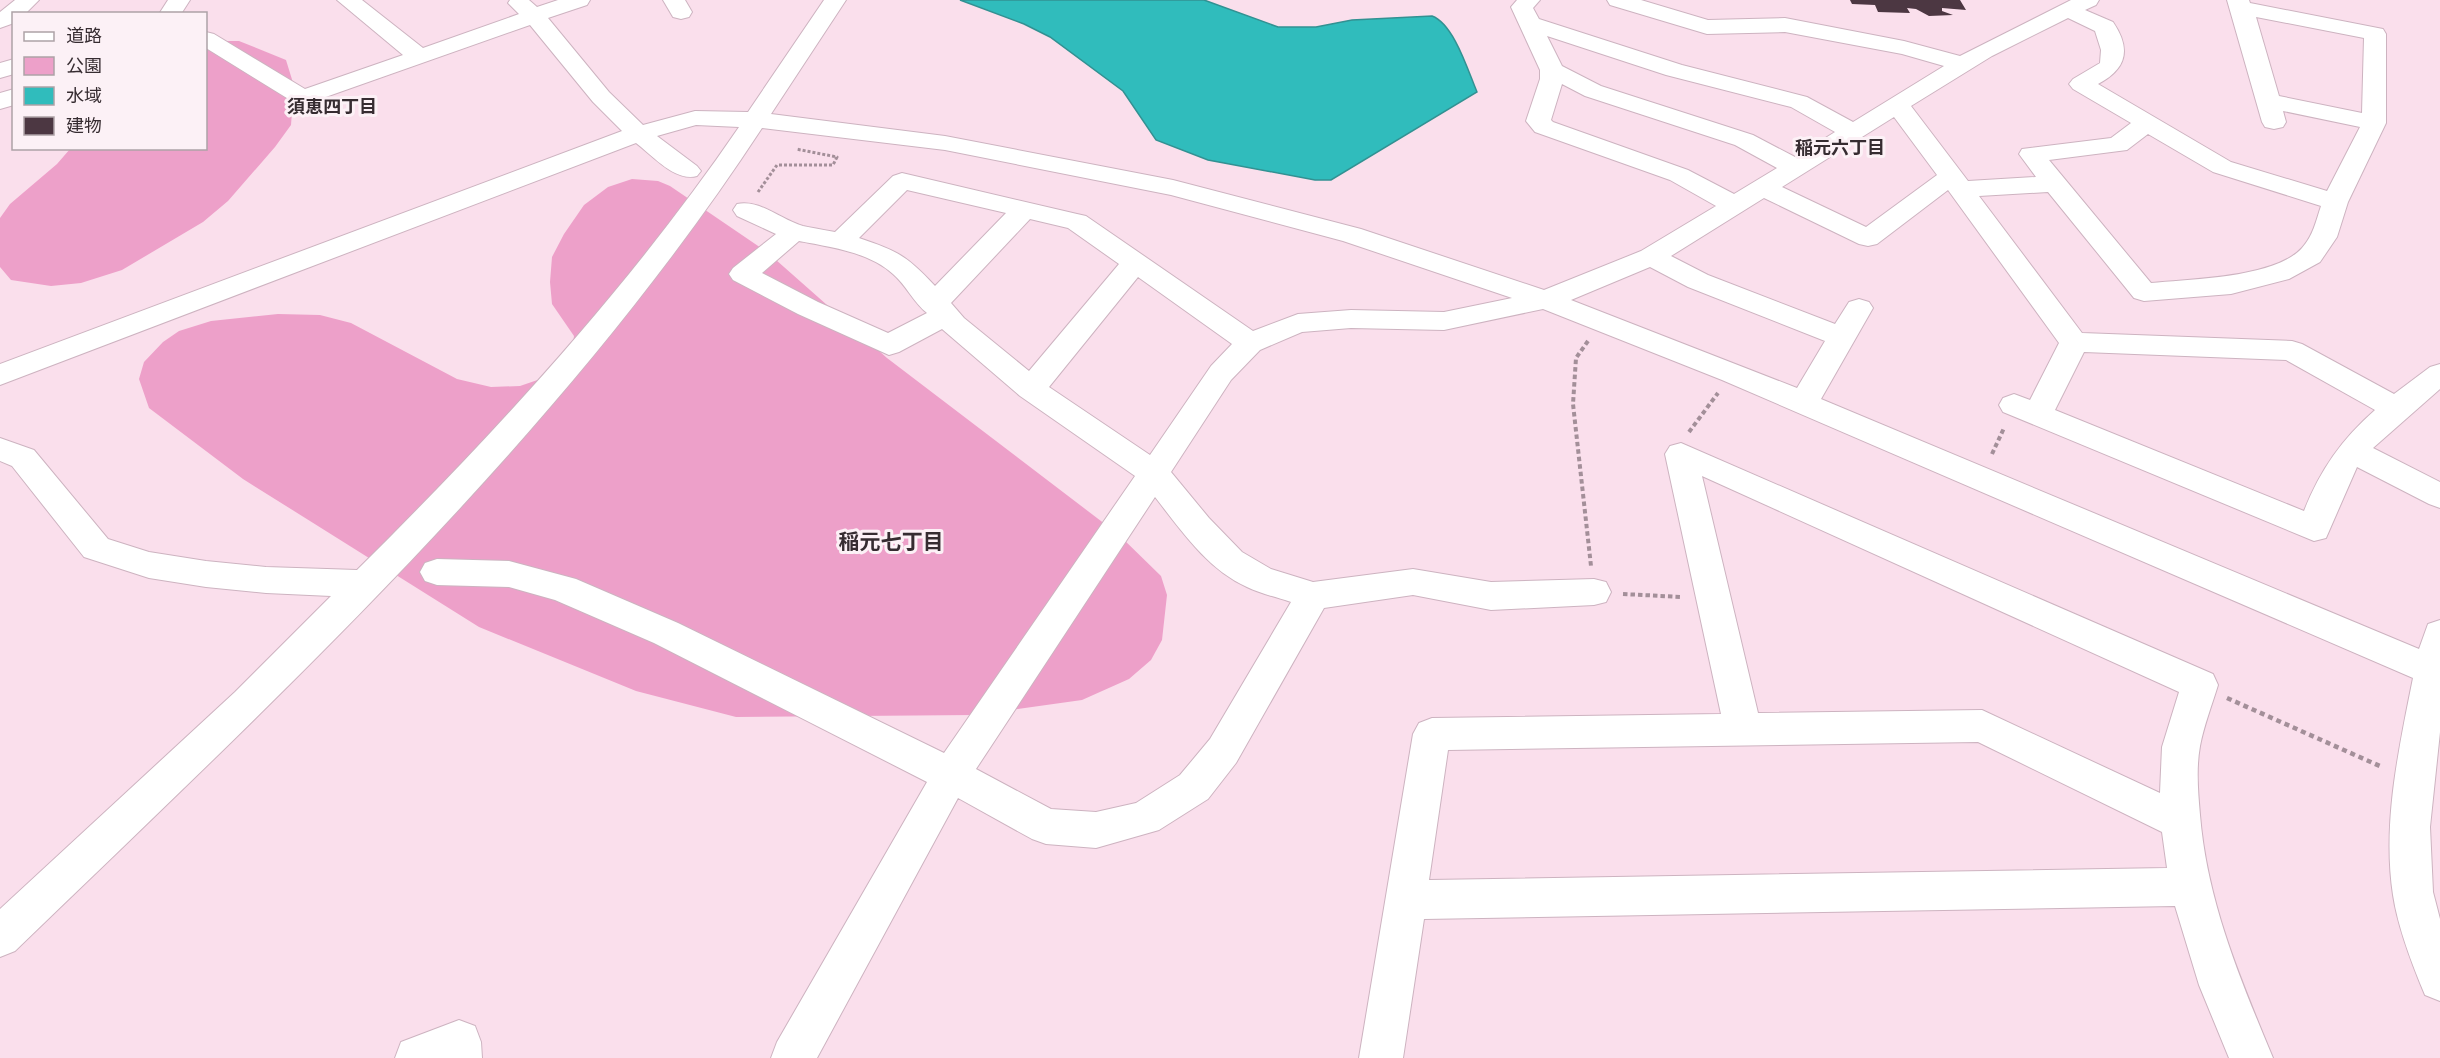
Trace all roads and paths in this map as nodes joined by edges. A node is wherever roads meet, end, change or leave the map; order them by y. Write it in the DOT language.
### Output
graph roads {
  1 [pos="28,0"];
  2 [pos="348,0"];
  3 [pos="516,0"];
  4 [pos="579,0"];
  5 [pos="835,0"];
  6 [pos="1529,0"];
  7 [pos="1618,0"];
  8 [pos="2240,4"];
  9 [pos="2078,5"];
  10 [pos="14,12"];
  11 [pos="535,16"];
  12 [pos="1532,24"];
  13 [pos="207,39"];
  14 [pos="419,56"];
  15 [pos="1964,64"];
  16 [pos="1552,70"];
  17 [pos="1898,105"];
  18 [pos="757,120"];
  19 [pos="2374,123"];
  20 [pos="2145,124"];
  21 [pos="1853,132"];
  22 [pos="640,133"];
  23 [pos="794,149"];
  24 [pos="1796,168"];
  25 [pos="688,171"];
  26 [pos="1957,184"];
  27 [pos="2055,184"];
  28 [pos="1764,188"];
  29 [pos="2335,202"];
  30 [pos="1734,205"];
  31 [pos="746,210"];
  32 [pos="1024,210"];
  33 [pos="794,232"];
  34 [pos="841,241"];
  35 [pos="1651,257"];
  36 [pos="1135,263"];
  37 [pos="1545,300"];
  38 [pos="1859,308"];
  39 [pos="940,310"];
  40 [pos="1602,321"];
  41 [pos="1842,337"];
  42 [pos="2074,342"];
  43 [pos="1250,343"];
  44 [pos="1732,373"];
  45 [pos="2440,374"];
  46 [pos="0,375"];
  47 [pos="1031,389"];
  48 [pos="1803,403"];
  49 [pos="2396,408"];
  50 [pos="2026,410"];
  51 [pos="0,449"];
  52 [pos="2352,451"];
  53 [pos="1681,454"];
  54 [pos="1155,474"];
  55 [pos="1980,479"];
  56 [pos="2440,496"];
  57 [pos="437,572"];
  58 [pos="366,584"];
  59 [pos="1594,592"];
  60 [pos="1313,596"];
  61 [pos="1712,599"];
  62 [pos="2438,659"];
  63 [pos="2200,686"];
  64 [pos="1743,729"];
  65 [pos="951,775"];
  66 [pos="2414,782"];
  67 [pos="2181,822"];
  68 [pos="2189,887"];
  69 [pos="1406,900"];
  70 [pos="0,937"];
  71 [pos="2440,980"];
  72 [pos="417,1058"];
  73 [pos="460,1058"];
  74 [pos="793,1058"];
  75 [pos="1381,1058"];
  76 [pos="2252,1058"];
  1 -- 10 [label="street"];
  2 -- 14 [label="street"];
  3 -- 11 [label="street"];
  4 -- 11 [label="street"];
  5 -- 18 [label="street"];
  6 -- 12 [label="street"];
  7 -- 15 [label="street"];
  8 -- 19 [label="street"];
  8 -- 19 [label="street"];
  9 -- 15 [label="street"];
  9 -- 20 [label="street"];
  11 -- 14 [label="street"];
  11 -- 22 [label="street"];
  12 -- 16 [label="street"];
  12 -- 21 [label="street"];
  13 -- 14 [label="street"];
  15 -- 17 [label="street"];
  16 -- 24 [label="street"];
  16 -- 30 [label="street"];
  17 -- 21 [label="street"];
  17 -- 26 [label="street"];
  18 -- 22 [label="street"];
  18 -- 37 [label="street"];
  18 -- 58 [label="street"];
  19 -- 29 [label="street"];
  20 -- 27 [label="street"];
  20 -- 29 [label="street"];
  21 -- 24 [label="street"];
  22 -- 25 [label="street"];
  22 -- 46 [label="street"];
  23 -- 31 [label="path"];
  24 -- 28 [label="street"];
  26 -- 27 [label="street"];
  26 -- 28 [label="street"];
  26 -- 42 [label="street"];
  27 -- 29 [label="street"];
  28 -- 30 [label="street"];
  30 -- 35 [label="street"];
  31 -- 33 [label="street"];
  32 -- 34 [label="street"];
  32 -- 36 [label="street"];
  32 -- 39 [label="street"];
  33 -- 34 [label="street"];
  33 -- 39 [label="street"];
  34 -- 39 [label="street"];
  35 -- 37 [label="street"];
  35 -- 41 [label="street"];
  36 -- 43 [label="street"];
  36 -- 47 [label="street"];
  37 -- 40 [label="street"];
  37 -- 43 [label="street"];
  38 -- 41 [label="street"];
  39 -- 47 [label="street"];
  40 -- 44 [label="street"];
  40 -- 59 [label="path"];
  41 -- 48 [label="street"];
  42 -- 49 [label="street"];
  42 -- 50 [label="street"];
  43 -- 54 [label="street"];
  44 -- 48 [label="street"];
  44 -- 53 [label="path"];
  45 -- 49 [label="street"];
  47 -- 54 [label="street"];
  48 -- 55 [label="street"];
  49 -- 52 [label="street"];
  50 -- 52 [label="street"];
  50 -- 55 [label="path"];
  51 -- 58 [label="street"];
  52 -- 56 [label="street"];
  53 -- 61 [label="street"];
  53 -- 63 [label="street"];
  54 -- 60 [label="street"];
  54 -- 65 [label="street"];
  55 -- 62 [label="street"];
  57 -- 65 [label="street"];
  58 -- 70 [label="street"];
  59 -- 60 [label="street"];
  59 -- 61 [label="path"];
  60 -- 65 [label="street"];
  61 -- 64 [label="street"];
  62 -- 66 [label="street"];
  63 -- 66 [label="path"];
  63 -- 67 [label="street"];
  64 -- 67 [label="street"];
  64 -- 69 [label="street"];
  65 -- 74 [label="street"];
  66 -- 71 [label="street"];
  67 -- 68 [label="street"];
  68 -- 69 [label="street"];
  68 -- 76 [label="street"];
  69 -- 75 [label="street"];
  72 -- 73 [label="street"];
}
